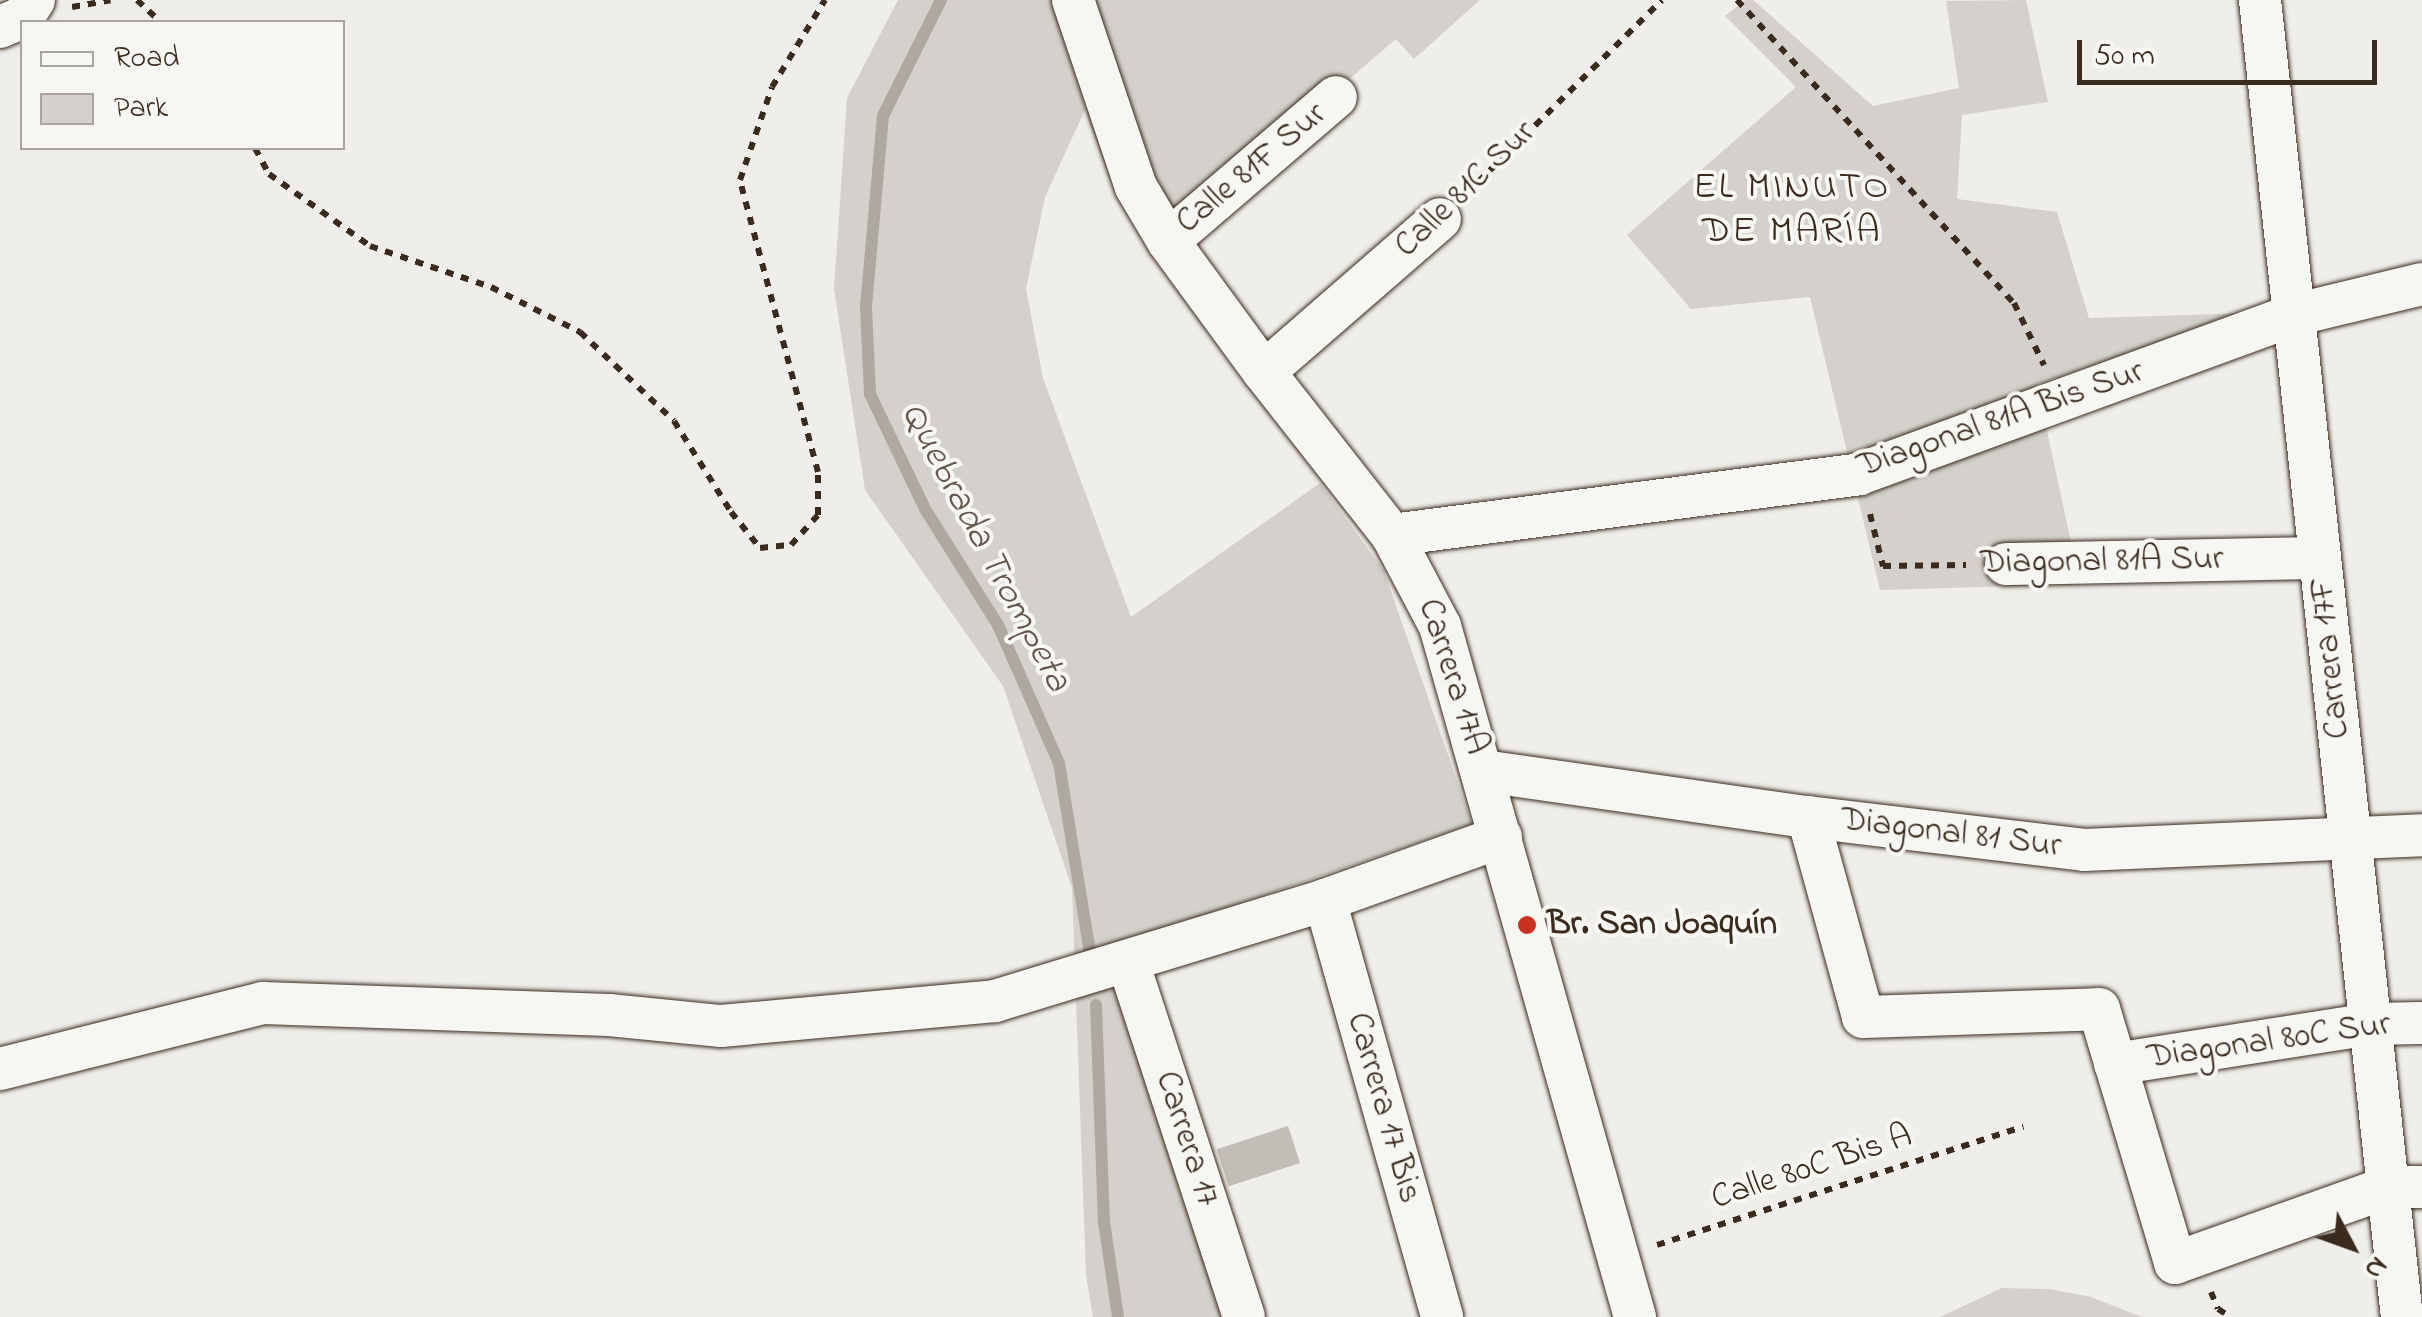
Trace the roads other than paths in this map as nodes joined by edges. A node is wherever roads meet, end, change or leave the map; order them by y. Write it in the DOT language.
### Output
graph roads {
  1 [pos="34,0"];
  2 [pos="1072,0"];
  3 [pos="2260,0"];
  4 [pos="0,27"];
  5 [pos="1336,97"];
  6 [pos="1440,219"];
  7 [pos="1168,240"];
  8 [pos="2422,284"];
  9 [pos="2294,315"];
  10 [pos="1264,372"];
  11 [pos="1392,535"];
  12 [pos="2320,558"];
  13 [pos="2006,564"];
  14 [pos="1483,771"];
  15 [pos="1808,818"];
  16 [pos="2422,835"];
  17 [pos="1501,837"];
  18 [pos="2350,837"];
  19 [pos="1325,900"];
  20 [pos="1128,962"];
  21 [pos="2422,1023"];
  22 [pos="2371,1024"];
  23 [pos="2116,1064"];
  24 [pos="0,1069"];
  25 [pos="2405,1187"];
  26 [pos="1244,1317"];
  27 [pos="1442,1317"];
  28 [pos="1635,1317"];
  29 [pos="2402,1317"];
  1 -- 4 [label="street"];
  2 -- 7 [label="street, Carrera 17A"];
  3 -- 9 [label="street, Carrera 17F"];
  5 -- 7 [label="street, Calle 81F Sur"];
  6 -- 10 [label="street, Calle 81C Sur"];
  7 -- 10 [label="street, Carrera 17A"];
  8 -- 9 [label="street, Diagonal 81A Bis Sur"];
  9 -- 11 [label="street, Diagonal 81A Bis Sur"];
  9 -- 12 [label="street, Carrera 17F"];
  10 -- 11 [label="street, Carrera 17A"];
  11 -- 14 [label="street, Carrera 17A"];
  12 -- 13 [label="street, Diagonal 81A Sur"];
  12 -- 18 [label="street, Carrera 17F"];
  14 -- 15 [label="street, Diagonal 81 Sur"];
  14 -- 17 [label="street, Carrera 17A"];
  15 -- 18 [label="street, Diagonal 81 Sur"];
  15 -- 23 [label="street"];
  16 -- 18 [label="street, Diagonal 81 Sur"];
  17 -- 19 [label="street"];
  17 -- 28 [label="street, Carrera 17A"];
  18 -- 22 [label="street, Carrera 17F"];
  19 -- 20 [label="street"];
  19 -- 27 [label="street, Carrera 17 Bis"];
  20 -- 24 [label="street"];
  20 -- 26 [label="street, Carrera 17"];
  21 -- 22 [label="street, Diagonal 80C Sur"];
  22 -- 23 [label="street, Diagonal 80C Sur"];
  22 -- 25 [label="street, Carrera 17F"];
  23 -- 25 [label="street"];
  25 -- 29 [label="street, Carrera 17F"];
}
